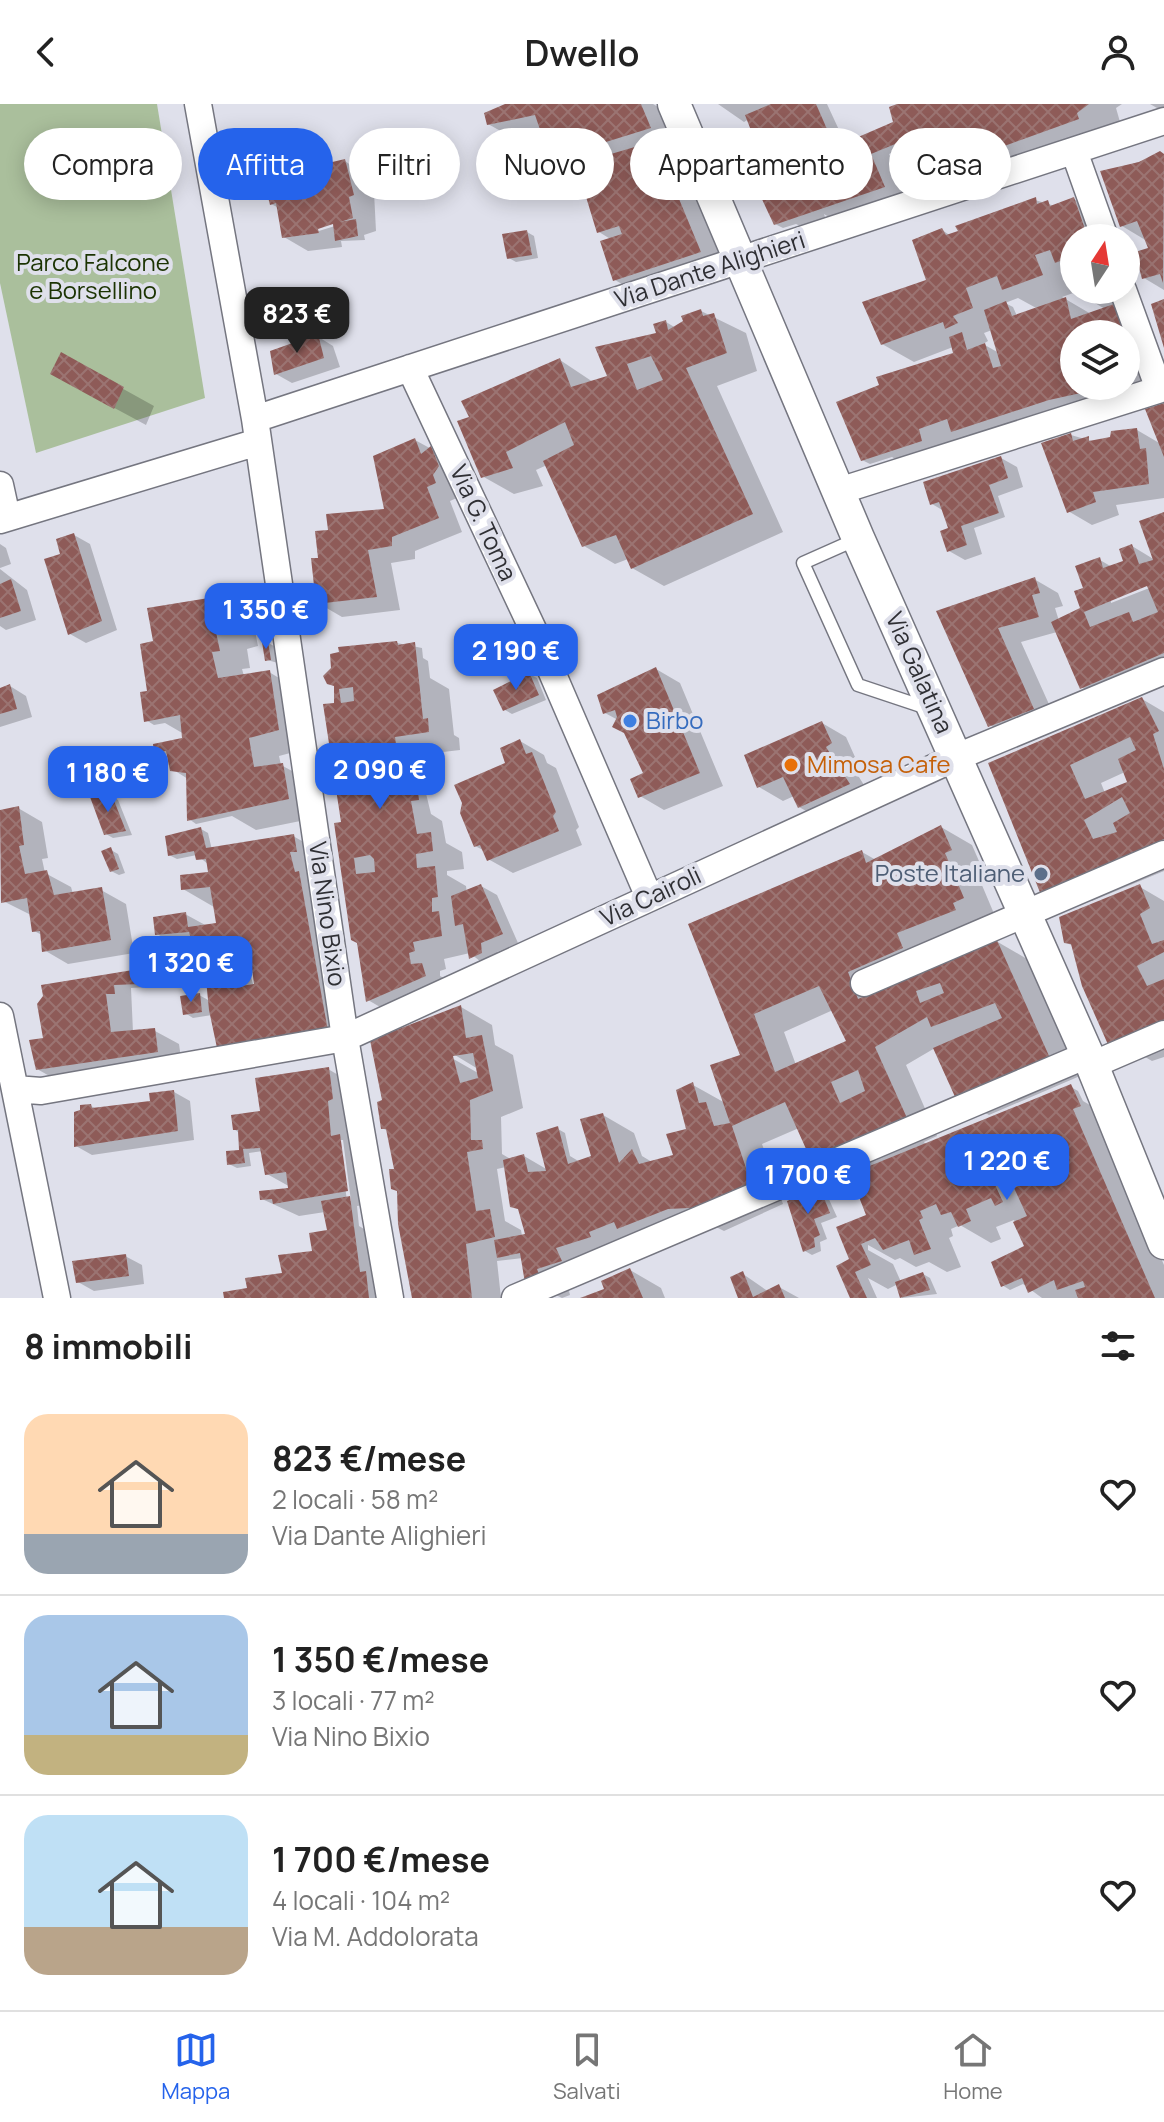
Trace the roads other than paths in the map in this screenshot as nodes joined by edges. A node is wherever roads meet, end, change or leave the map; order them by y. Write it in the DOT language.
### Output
graph roads {
  1 [pos="198,104"];
  2 [pos="674,104"];
  3 [pos="1164,121"];
  4 [pos="1074,151"];
  5 [pos="1100,224"];
  6 [pos="738,261"];
  7 [pos="1129,304"];
  8 [pos="410,368"];
  9 [pos="1162,389"];
  10 [pos="257,430"];
  11 [pos="0,485"];
  12 [pos="839,491"];
  13 [pos="4,518"];
  14 [pos="858,538"];
  15 [pos="1164,671"];
  16 [pos="937,712"];
  17 [pos="957,757"];
  18 [pos="1164,854"];
  19 [pos="649,897"];
  20 [pos="1023,914"];
  21 [pos="864,983"];
  22 [pos="0,1016"];
  23 [pos="1164,1034"];
  24 [pos="345,1038"];
  25 [pos="1089,1060"];
  26 [pos="15,1089"];
  27 [pos="1162,1235"];
  28 [pos="560,1290"];
  29 [pos="57,1298"];
  30 [pos="390,1298"];
  31 [pos="515,1298"];
  1 -- 10 [label="street, Via Nino Bixio"];
  2 -- 6 [label="street, Via Galatina"];
  3 -- 4 [label="street, Via Dante Alighieri"];
  4 -- 5 [label="street"];
  4 -- 6 [label="street, Via Dante Alighieri"];
  6 -- 8 [label="street, Via Dante Alighieri"];
  6 -- 12 [label="street, Via Galatina"];
  7 -- 9 [label="street"];
  8 -- 10 [label="street, Via Dante Alighieri"];
  8 -- 19 [label="street, Via G. Toma"];
  9 -- 12 [label="street"];
  10 -- 13 [label="street, Via Dante Alighieri"];
  10 -- 24 [label="street, Via Nino Bixio"];
  11 -- 13 [label="street"];
  12 -- 14 [label="street, Via Galatina"];
  14 -- 16 [label="street, Via Galatina"];
  14 -- 16 [label="lane"];
  15 -- 17 [label="street, Via Cairoli"];
  16 -- 17 [label="street, Via Galatina"];
  17 -- 19 [label="street, Via Cairoli"];
  17 -- 20 [label="street, Via Galatina"];
  18 -- 20 [label="street"];
  19 -- 24 [label="street, Via Cairoli"];
  20 -- 21 [label="street"];
  20 -- 25 [label="street, Via Galatina"];
  22 -- 26 [label="street"];
  23 -- 25 [label="street"];
  24 -- 26 [label="street, Via Cairoli"];
  24 -- 30 [label="street, Via Nino Bixio"];
  25 -- 27 [label="street, Via Galatina"];
  25 -- 28 [label="street"];
  26 -- 29 [label="street"];
  28 -- 31 [label="street"];
}
